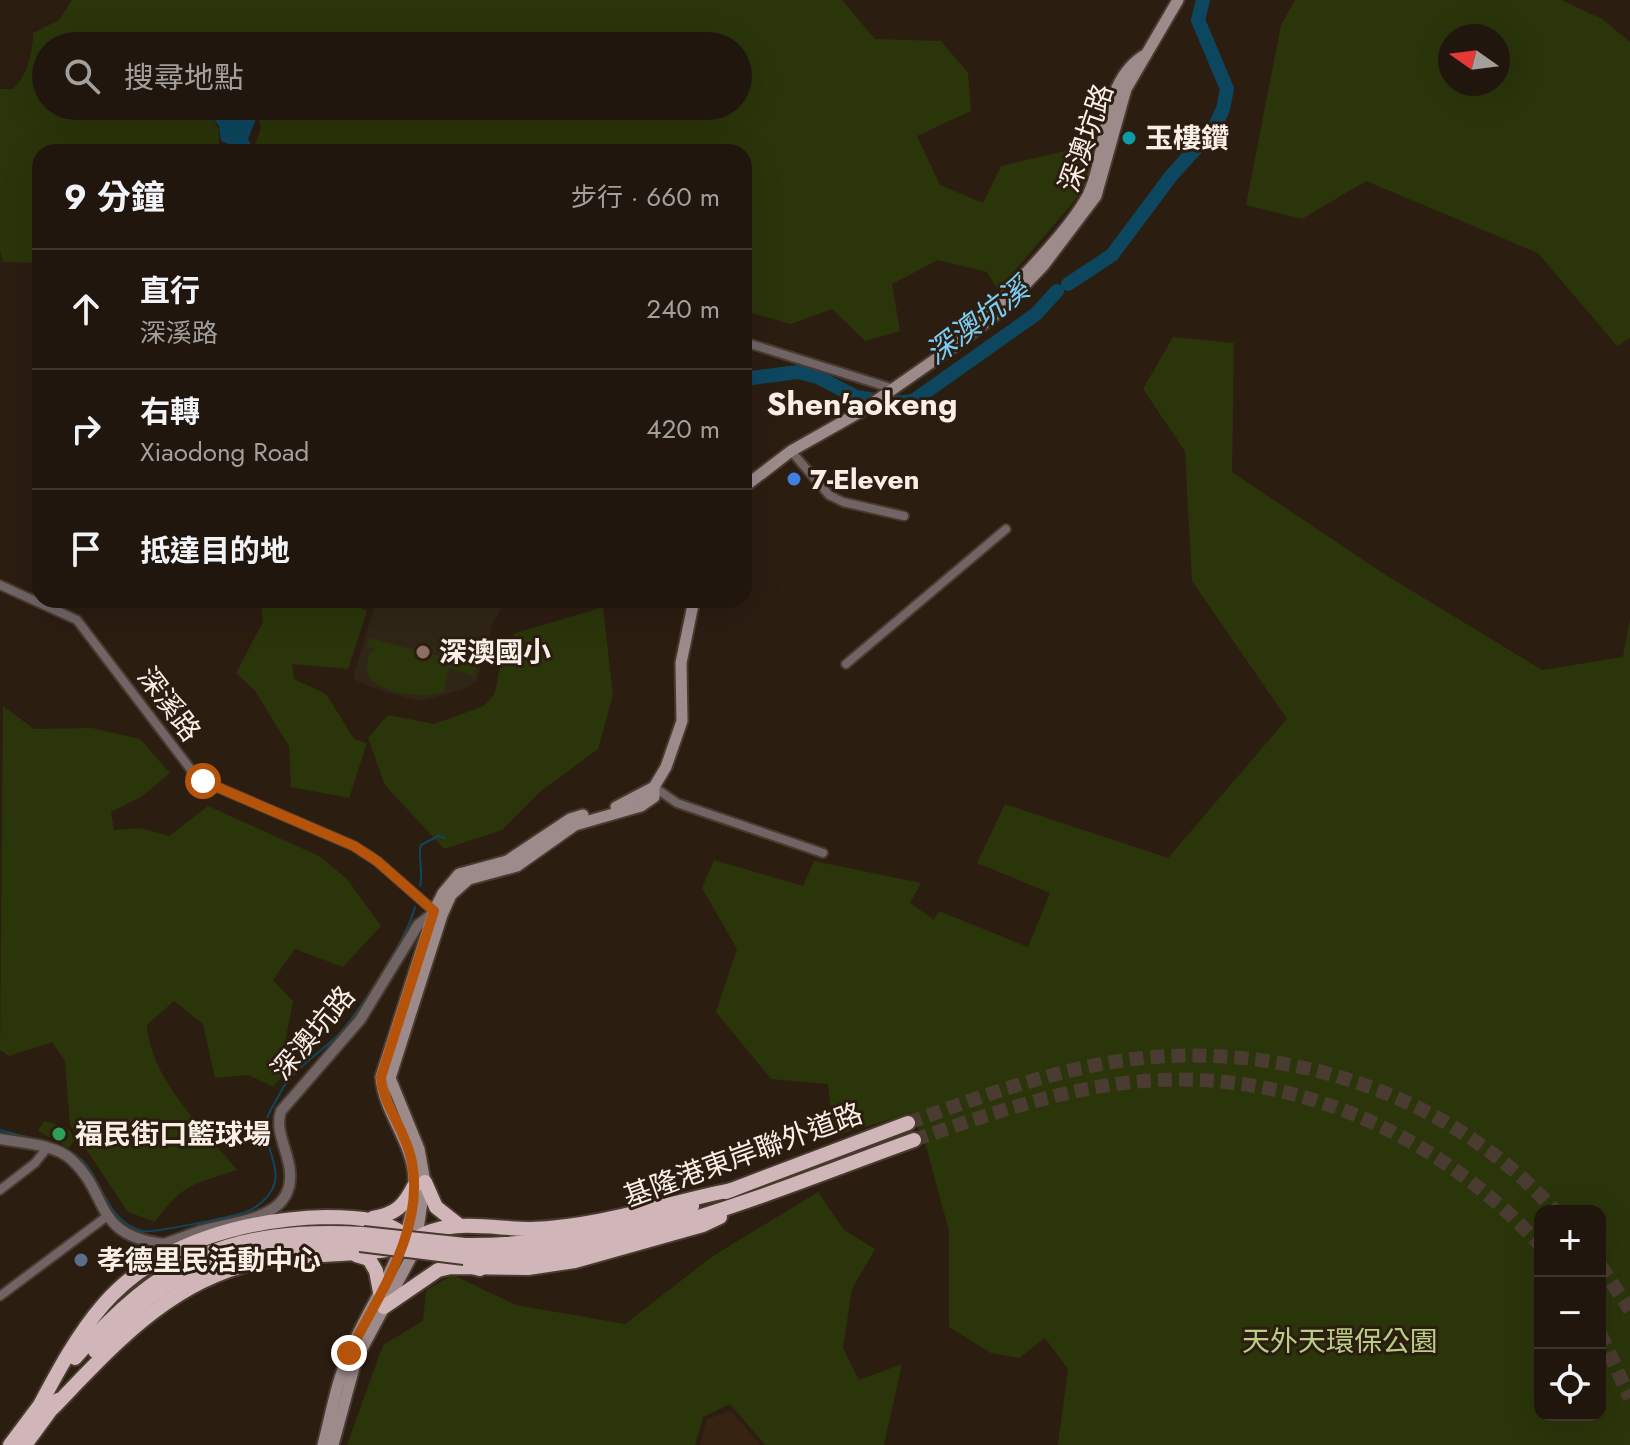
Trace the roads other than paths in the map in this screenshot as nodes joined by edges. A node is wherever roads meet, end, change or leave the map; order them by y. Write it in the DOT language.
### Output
graph roads {
  1 [pos="1178,0"];
  2 [pos="752,345"];
  3 [pos="889,390"];
  4 [pos="791,451"];
  5 [pos="752,481"];
  6 [pos="904,516"];
  7 [pos="1006,529"];
  8 [pos="0,585"];
  9 [pos="32,600"];
  10 [pos="51,608"];
  11 [pos="692,608"];
  12 [pos="846,664"];
  13 [pos="654,787"];
  14 [pos="823,853"];
  15 [pos="438,913"];
  16 [pos="908,1123"];
  17 [pos="0,1139"];
  18 [pos="914,1140"];
  19 [pos="47,1148"];
  20 [pos="420,1184"];
  21 [pos="0,1190"];
  22 [pos="731,1190"];
  23 [pos="775,1190"];
  24 [pos="106,1217"];
  25 [pos="341,1217"];
  26 [pos="460,1226"];
  27 [pos="314,1231"];
  28 [pos="411,1243"];
  29 [pos="465,1251"];
  30 [pos="335,1255"];
  31 [pos="480,1269"];
  32 [pos="0,1296"];
  33 [pos="382,1299"];
  34 [pos="47,1406"];
  35 [pos="10,1445"];
  36 [pos="25,1445"];
  37 [pos="323,1445"];
  38 [pos="333,1445"];
  1 -- 3 [label="main road, 深澳坑路"];
  2 -- 3 [label="street"];
  3 -- 4 [label="main road, 深澳坑路"];
  4 -- 5 [label="main road, 深澳坑路"];
  4 -- 6 [label="street"];
  7 -- 12 [label="street"];
  8 -- 9 [label="street, 深溪路"];
  10 -- 15 [label="street, 深溪路"];
  11 -- 13 [label="main road"];
  13 -- 14 [label="street"];
  13 -- 15 [label="main road, 深澳坑路"];
  15 -- 20 [label="main road"];
  15 -- 24 [label="street, 深澳坑路"];
  16 -- 22 [label="highway, 基隆港東岸聯外道路"];
  17 -- 19 [label="street, 深澳坑路"];
  18 -- 23 [label="highway, 基隆港東岸聯外道路"];
  19 -- 21 [label="street"];
  19 -- 24 [label="street, 深澳坑路"];
  20 -- 25 [label="highway"];
  20 -- 26 [label="highway"];
  20 -- 28 [label="main road"];
  22 -- 26 [label="highway"];
  22 -- 29 [label="highway, 基隆港東岸聯外道路"];
  23 -- 29 [label="highway, 基隆港東岸聯外道路"];
  23 -- 31 [label="highway"];
  24 -- 32 [label="street"];
  25 -- 27 [label="highway"];
  25 -- 28 [label="highway"];
  26 -- 28 [label="highway"];
  27 -- 29 [label="highway, 基隆港東岸聯外道路, bridge"];
  27 -- 34 [label="highway, 基隆港東岸聯外道路"];
  27 -- 34 [label="highway"];
  28 -- 30 [label="highway"];
  28 -- 31 [label="highway"];
  28 -- 33 [label="main road"];
  30 -- 33 [label="highway"];
  30 -- 34 [label="highway"];
  31 -- 33 [label="highway"];
  33 -- 37 [label="main road"];
  33 -- 38 [label="main road"];
  34 -- 35 [label="highway, 基隆港東岸聯外道路"];
  34 -- 36 [label="highway, 基隆港東岸聯外道路"];
}
